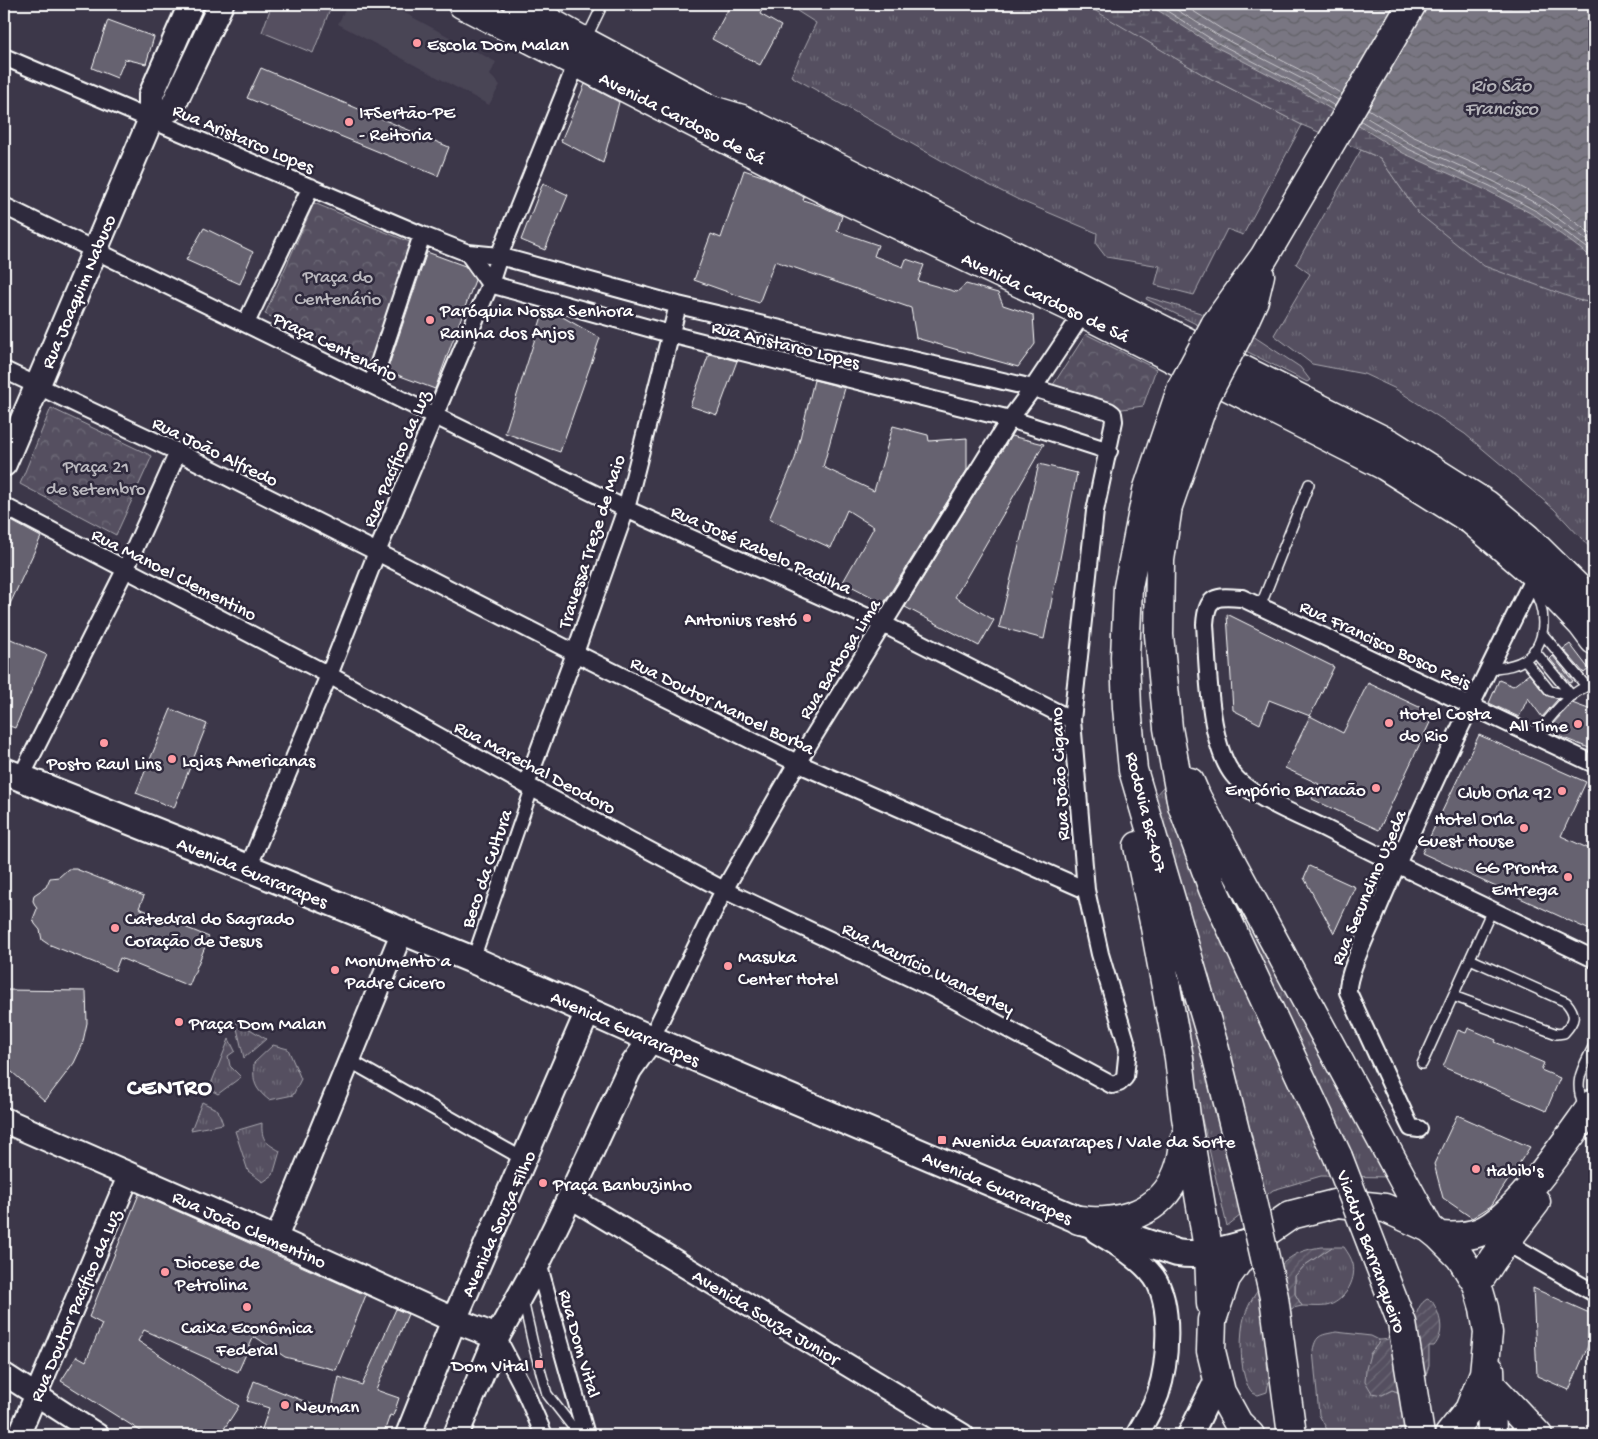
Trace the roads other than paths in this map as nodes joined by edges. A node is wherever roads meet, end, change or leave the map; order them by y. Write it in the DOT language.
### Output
graph roads {
  1 [pos="191,4"];
  2 [pos="221,4"];
  3 [pos="462,4"];
  4 [pos="518,4"];
  5 [pos="603,4"];
  6 [pos="1412,4"];
  7 [pos="581,52"];
  8 [pos="4,57"];
  9 [pos="151,119"];
  10 [pos="311,187"];
  11 [pos="4,206"];
  12 [pos="422,235"];
  13 [pos="94,250"];
  14 [pos="468,253"];
  15 [pos="499,256"];
  16 [pos="490,284"];
  17 [pos="678,305"];
  18 [pos="1083,313"];
  19 [pos="246,323"];
  20 [pos="670,334"];
  21 [pos="4,370"];
  22 [pos="372,384"];
  23 [pos="37,386"];
  24 [pos="1033,388"];
  25 [pos="1194,391"];
  26 [pos="435,416"];
  27 [pos="1010,419"];
  28 [pos="1114,421"];
  29 [pos="1109,451"];
  30 [pos="178,452"];
  31 [pos="4,464"];
  32 [pos="1309,484"];
  33 [pos="4,506"];
  34 [pos="626,509"];
  35 [pos="377,552"];
  36 [pos="125,570"];
  37 [pos="1533,580"];
  38 [pos="1594,604"];
  39 [pos="1260,607"];
  40 [pos="884,624"];
  41 [pos="1542,632"];
  42 [pos="1594,640"];
  43 [pos="1534,650"];
  44 [pos="575,653"];
  45 [pos="1525,660"];
  46 [pos="1489,669"];
  47 [pos="329,675"];
  48 [pos="1590,685"];
  49 [pos="1572,696"];
  50 [pos="1471,705"];
  51 [pos="1072,720"];
  52 [pos="1168,728"];
  53 [pos="1535,736"];
  54 [pos="797,763"];
  55 [pos="1594,764"];
  56 [pos="1133,770"];
  57 [pos="12,775"];
  58 [pos="529,786"];
  59 [pos="1396,865"];
  60 [pos="248,868"];
  61 [pos="724,890"];
  62 [pos="1086,890"];
  63 [pos="1492,910"];
  64 [pos="402,932"];
  65 [pos="1470,959"];
  66 [pos="1594,959"];
  67 [pos="473,960"];
  68 [pos="1453,996"];
  69 [pos="588,1011"];
  70 [pos="651,1039"];
  71 [pos="1594,1045"];
  72 [pos="350,1061"];
  73 [pos="1422,1064"];
  74 [pos="1112,1084"];
  75 [pos="1592,1115"];
  76 [pos="1186,1118"];
  77 [pos="4,1120"];
  78 [pos="1419,1130"];
  79 [pos="1338,1157"];
  80 [pos="525,1160"];
  81 [pos="129,1174"];
  82 [pos="570,1197"];
  83 [pos="1079,1220"];
  84 [pos="1434,1232"];
  85 [pos="276,1239"];
  86 [pos="1252,1242"];
  87 [pos="1506,1242"];
  88 [pos="1209,1254"];
  89 [pos="538,1262"];
  90 [pos="1477,1284"];
  91 [pos="521,1293"];
  92 [pos="1594,1293"];
  93 [pos="454,1320"];
  94 [pos="1212,1320"];
  95 [pos="1488,1333"];
  96 [pos="497,1337"];
  97 [pos="4,1374"];
  98 [pos="1490,1385"];
  99 [pos="1219,1386"];
  100 [pos="36,1394"];
  101 [pos="19,1435"];
  102 [pos="98,1435"];
  103 [pos="408,1435"];
  104 [pos="456,1435"];
  105 [pos="544,1435"];
  106 [pos="579,1435"];
  107 [pos="586,1435"];
  108 [pos="963,1435"];
  109 [pos="1137,1435"];
  110 [pos="1190,1435"];
  111 [pos="1232,1435"];
  112 [pos="1250,1435"];
  113 [pos="1292,1435"];
  114 [pos="1420,1435"];
  115 [pos="1449,1435"];
  116 [pos="1492,1435"];
  117 [pos="1538,1435"];
  1 -- 9 [label="main road, Rua Joaquim Nabuco"];
  2 -- 9 [label="main road"];
  3 -- 7 [label="highway, Avenida Cardoso de Sá"];
  4 -- 7 [label="highway, Avenida Cardoso de Sá"];
  5 -- 7 [label="lane"];
  6 -- 25 [label="highway, bridge"];
  7 -- 15 [label="street, Rua Pacífico da Luz"];
  7 -- 18 [label="highway, Avenida Cardoso de Sá"];
  7 -- 38 [label="highway, Avenida Cardoso de Sá"];
  8 -- 9 [label="street, Rua Aristarco Lopes"];
  9 -- 10 [label="street, Rua Aristarco Lopes"];
  9 -- 13 [label="main road, Rua Joaquim Nabuco"];
  10 -- 12 [label="street, Rua Aristarco Lopes"];
  10 -- 19 [label="street"];
  11 -- 13 [label="street, Praça Centenário"];
  12 -- 14 [label="street, Rua Aristarco Lopes"];
  12 -- 22 [label="street"];
  13 -- 19 [label="street, Praça Centenário"];
  13 -- 23 [label="main road, Rua Joaquim Nabuco"];
  14 -- 15 [label="street, Rua Aristarco Lopes"];
  14 -- 16 [label="street"];
  15 -- 16 [label="street, Rua Pacífico da Luz"];
  15 -- 17 [label="street, Rua Aristarco Lopes"];
  16 -- 20 [label="street, Rua Aristarco Lopes"];
  16 -- 26 [label="street, Rua Pacífico da Luz"];
  17 -- 20 [label="street, Travessa Treze de Maio"];
  17 -- 24 [label="street, Rua Aristarco Lopes"];
  18 -- 24 [label="street, Rua Barbosa Lima"];
  18 -- 37 [label="highway, Avenida Cardoso de Sá"];
  19 -- 22 [label="street, Praça Centenário"];
  20 -- 27 [label="street, Rua Aristarco Lopes"];
  20 -- 34 [label="street, Travessa Treze de Maio"];
  21 -- 23 [label="street, Rua João Alfredo"];
  22 -- 26 [label="street, Praça Centenário"];
  23 -- 30 [label="street, Rua João Alfredo"];
  23 -- 31 [label="main road, Rua Joaquim Nabuco"];
  24 -- 27 [label="street, Rua Barbosa Lima"];
  24 -- 28 [label="street, Rua Aristarco Lopes"];
  25 -- 52 [label="highway, Rodovia BR-407"];
  25 -- 56 [label="highway, Rodovia BR-407"];
  26 -- 34 [label="street, Rua José Rabelo Padilha"];
  26 -- 35 [label="street, Rua Pacífico da Luz"];
  27 -- 29 [label="street, Rua Aristarco Lopes"];
  27 -- 40 [label="street, Rua Barbosa Lima"];
  28 -- 29 [label="street, Rua João Cigano"];
  29 -- 51 [label="street, Rua João Cigano"];
  30 -- 35 [label="street, Rua João Alfredo"];
  30 -- 36 [label="street"];
  32 -- 39 [label="lane"];
  33 -- 36 [label="street, Rua Manoel Clementino"];
  34 -- 40 [label="street, Rua José Rabelo Padilha"];
  34 -- 44 [label="street, Travessa Treze de Maio"];
  35 -- 44 [label="street, Rua Doutor Manoel Borba"];
  35 -- 47 [label="street, Rua Pacífico da Luz"];
  36 -- 47 [label="street, Rua Manoel Clementino"];
  36 -- 57 [label="street"];
  37 -- 41 [label="lane"];
  37 -- 42 [label="highway, Avenida Cardoso de Sá"];
  37 -- 46 [label="street, Rua Secundino Uzeda"];
  39 -- 50 [label="street, Rua Francisco Bosco Reis"];
  39 -- 59 [label="street, Rua Francisco Bosco Reis"];
  40 -- 51 [label="street, Rua José Rabelo Padilha"];
  40 -- 54 [label="street, Rua Barbosa Lima"];
  41 -- 43 [label="lane"];
  41 -- 48 [label="lane"];
  43 -- 45 [label="lane"];
  43 -- 49 [label="lane"];
  44 -- 54 [label="street, Rua Doutor Manoel Borba"];
  44 -- 58 [label="street, Travessa Treze de Maio"];
  45 -- 46 [label="lane"];
  45 -- 49 [label="lane"];
  46 -- 50 [label="street, Rua Secundino Uzeda"];
  47 -- 58 [label="street, Rua Marechal Deodoro"];
  47 -- 60 [label="street, Rua Pacífico da Luz"];
  48 -- 49 [label="lane"];
  49 -- 53 [label="lane"];
  50 -- 53 [label="street, Rua Francisco Bosco Reis"];
  50 -- 59 [label="street, Rua Secundino Uzeda"];
  51 -- 62 [label="street, Rua João Cigano"];
  52 -- 79 [label="highway, Rodovia BR-407"];
  52 -- 84 [label="highway"];
  53 -- 55 [label="street, Rua Francisco Bosco Reis"];
  54 -- 61 [label="street, Rua Barbosa Lima"];
  54 -- 62 [label="street, Rua Doutor Manoel Borba"];
  56 -- 76 [label="highway"];
  56 -- 113 [label="highway, Rodovia BR-407, bridge"];
  57 -- 60 [label="main road, Avenida Guararapes"];
  58 -- 61 [label="street, Rua Marechal Deodoro"];
  58 -- 67 [label="street, Beco da Cultura"];
  59 -- 63 [label="street"];
  59 -- 78 [label="street, Rua Secundino Uzeda"];
  60 -- 64 [label="main road, Avenida Guararapes"];
  61 -- 70 [label="street, Rua Barbosa Lima"];
  61 -- 74 [label="street, Rua Maurício Wanderley"];
  62 -- 74 [label="street, Rua João Cigano"];
  63 -- 65 [label="lane"];
  63 -- 66 [label="street"];
  64 -- 67 [label="main road, Avenida Guararapes"];
  64 -- 72 [label="street"];
  65 -- 68 [label="lane"];
  65 -- 68 [label="lane"];
  67 -- 69 [label="main road, Avenida Guararapes"];
  68 -- 73 [label="lane"];
  69 -- 70 [label="main road, Avenida Guararapes"];
  69 -- 80 [label="main road, Avenida Souza Filho"];
  70 -- 82 [label="main road"];
  70 -- 83 [label="main road, Avenida Guararapes"];
  71 -- 75 [label="lane"];
  72 -- 80 [label="street"];
  72 -- 85 [label="street"];
  75 -- 84 [label="highway"];
  75 -- 87 [label="highway"];
  76 -- 83 [label="highway"];
  76 -- 88 [label="highway"];
  77 -- 81 [label="main road, Rua João Clementino"];
  79 -- 114 [label="highway, Viaduto Barranqueiro, bridge"];
  80 -- 93 [label="main road, Avenida Souza Filho"];
  81 -- 85 [label="main road, Rua João Clementino"];
  81 -- 100 [label="street, Rua Doutor Pacífico da Luz"];
  82 -- 89 [label="main road"];
  82 -- 108 [label="street, Avenida Souza Junior"];
  83 -- 88 [label="main road, Avenida Guararapes"];
  83 -- 109 [label="street"];
  84 -- 86 [label="highway"];
  84 -- 90 [label="highway"];
  85 -- 93 [label="main road, Rua João Clementino"];
  86 -- 88 [label="main road, Avenida Guararapes"];
  86 -- 94 [label="highway"];
  87 -- 90 [label="highway"];
  87 -- 92 [label="street"];
  88 -- 94 [label="highway"];
  89 -- 91 [label="main road"];
  89 -- 107 [label="street, Rua Dom Vital"];
  90 -- 95 [label="highway"];
  91 -- 96 [label="main road"];
  91 -- 106 [label="lane"];
  93 -- 96 [label="main road, Rua João Clementino"];
  93 -- 103 [label="main road, Avenida Souza Filho"];
  94 -- 99 [label="highway"];
  95 -- 98 [label="highway"];
  95 -- 115 [label="highway"];
  96 -- 104 [label="main road"];
  96 -- 105 [label="street"];
  97 -- 100 [label="street"];
  98 -- 116 [label="highway"];
  98 -- 117 [label="highway"];
  99 -- 110 [label="main road"];
  99 -- 111 [label="highway"];
  99 -- 112 [label="highway"];
  100 -- 101 [label="street, Rua Doutor Pacífico da Luz"];
  100 -- 102 [label="street"];
}
